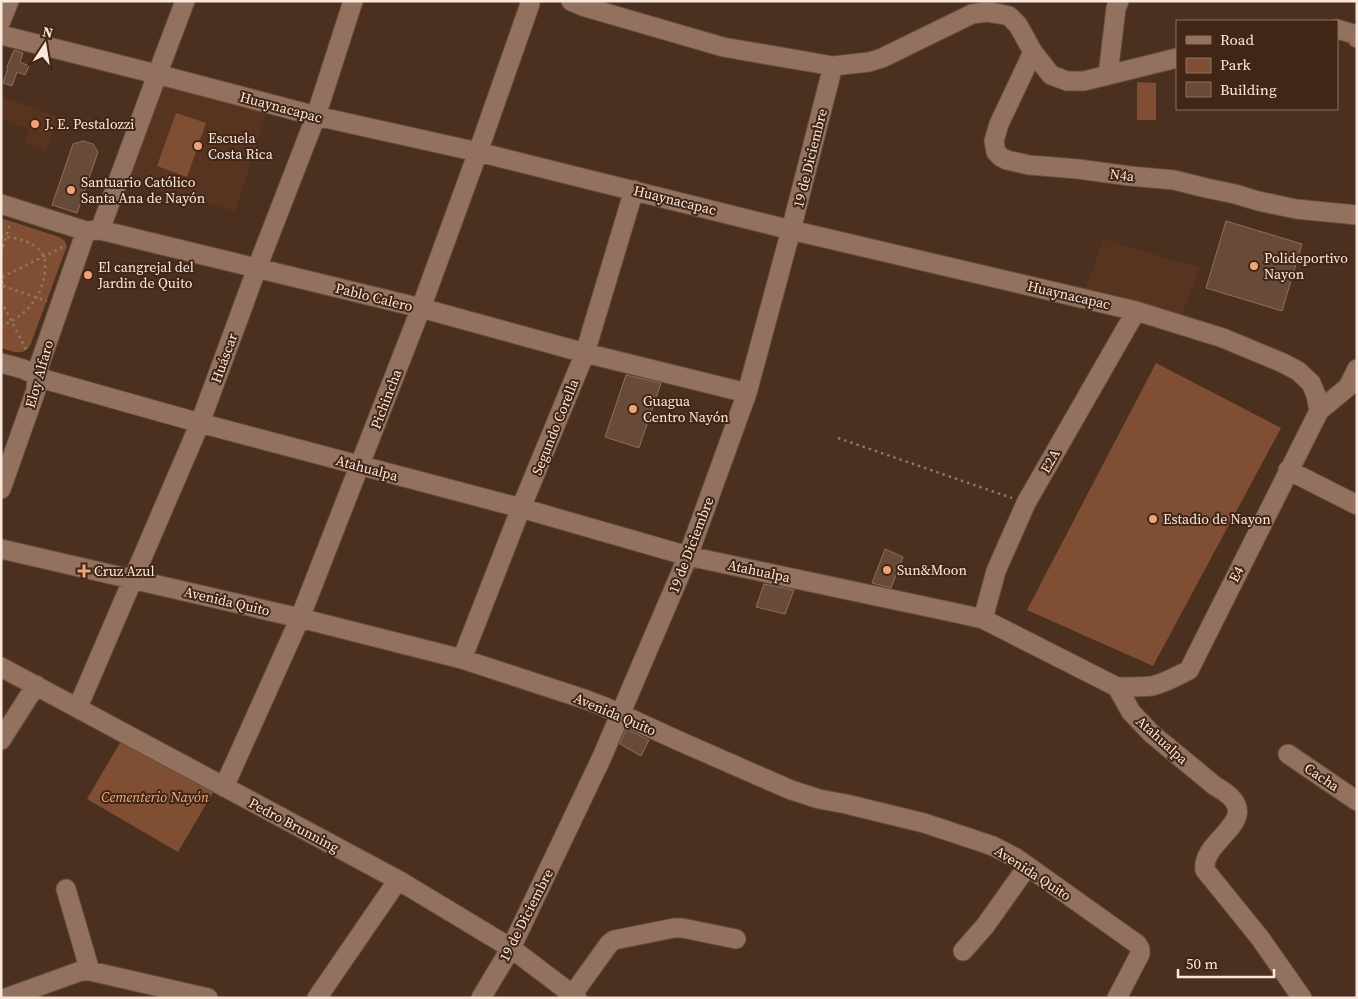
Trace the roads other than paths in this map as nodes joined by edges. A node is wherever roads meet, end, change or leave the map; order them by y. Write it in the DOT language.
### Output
graph roads {
  1 [pos="9,1"];
  2 [pos="185,1"];
  3 [pos="353,1"];
  4 [pos="571,1"];
  5 [pos="1118,1"];
  6 [pos="534,2"];
  7 [pos="1,21"];
  8 [pos="1338,29"];
  9 [pos="1,35"];
  10 [pos="1357,38"];
  11 [pos="1033,52"];
  12 [pos="1176,58"];
  13 [pos="833,66"];
  14 [pos="157,74"];
  15 [pos="1108,75"];
  16 [pos="316,116"];
  17 [pos="478,152"];
  18 [pos="634,190"];
  19 [pos="1,204"];
  20 [pos="1357,215"];
  21 [pos="791,230"];
  22 [pos="90,232"];
  23 [pos="257,268"];
  24 [pos="421,308"];
  25 [pos="1136,311"];
  26 [pos="585,353"];
  27 [pos="1,363"];
  28 [pos="1357,369"];
  29 [pos="37,373"];
  30 [pos="747,393"];
  31 [pos="1319,411"];
  32 [pos="200,424"];
  33 [pos="360,466"];
  34 [pos="1288,470"];
  35 [pos="1,489"];
  36 [pos="1357,505"];
  37 [pos="522,508"];
  38 [pos="1,549"];
  39 [pos="688,556"];
  40 [pos="133,579"];
  41 [pos="300,618"];
  42 [pos="982,619"];
  43 [pos="462,659"];
  44 [pos="1,667"];
  45 [pos="36,685"];
  46 [pos="1117,687"];
  47 [pos="78,707"];
  48 [pos="621,714"];
  49 [pos="1,740"];
  50 [pos="1288,754"];
  51 [pos="224,787"];
  52 [pos="1357,801"];
  53 [pos="1028,867"];
  54 [pos="398,880"];
  55 [pos="66,888"];
  56 [pos="736,939"];
  57 [pos="511,948"];
  58 [pos="963,951"];
  59 [pos="90,971"];
  60 [pos="575,996"];
  61 [pos="3,997"];
  62 [pos="208,998"];
  63 [pos="317,998"];
  64 [pos="480,998"];
  65 [pos="1117,998"];
  66 [pos="1302,998"];
  1 -- 7 [label="street"];
  2 -- 14 [label="street, Eloy Alfaro"];
  3 -- 16 [label="street, Huáscar"];
  4 -- 13 [label="street"];
  5 -- 15 [label="street"];
  6 -- 17 [label="street, Pichincha"];
  8 -- 10 [label="street"];
  9 -- 14 [label="street, Huaynacapac"];
  11 -- 13 [label="street"];
  11 -- 15 [label="street"];
  11 -- 20 [label="street, N4a"];
  12 -- 15 [label="street"];
  13 -- 21 [label="street, 19 de Diciembre"];
  14 -- 16 [label="street, Huaynacapac"];
  14 -- 22 [label="street, Eloy Alfaro"];
  16 -- 17 [label="street, Huaynacapac"];
  16 -- 23 [label="street, Huáscar"];
  17 -- 18 [label="street, Huaynacapac"];
  17 -- 24 [label="street, Pichincha"];
  18 -- 21 [label="street, Huaynacapac"];
  18 -- 26 [label="street, Segundo Corella"];
  19 -- 22 [label="street, Pablo Calero"];
  21 -- 25 [label="street, Huaynacapac"];
  21 -- 30 [label="street, 19 de Diciembre"];
  22 -- 23 [label="street, Pablo Calero"];
  22 -- 29 [label="street, Eloy Alfaro"];
  23 -- 24 [label="street, Pablo Calero"];
  23 -- 32 [label="street, Huáscar"];
  24 -- 26 [label="street, Pablo Calero"];
  24 -- 33 [label="street, Pichincha"];
  25 -- 31 [label="street, Huaynacapac"];
  25 -- 42 [label="street, E2A"];
  26 -- 30 [label="street, Pablo Calero"];
  26 -- 37 [label="street, Segundo Corella"];
  27 -- 29 [label="street, Atahualpa"];
  28 -- 31 [label="street"];
  29 -- 32 [label="street, Atahualpa"];
  29 -- 35 [label="street, Eloy Alfaro"];
  30 -- 39 [label="street, 19 de Diciembre"];
  31 -- 34 [label="street, E4"];
  32 -- 33 [label="street, Atahualpa"];
  32 -- 40 [label="street, Huáscar"];
  33 -- 37 [label="street, Atahualpa"];
  33 -- 41 [label="street, Pichincha"];
  34 -- 36 [label="street"];
  34 -- 46 [label="street, E4"];
  37 -- 39 [label="street, Atahualpa"];
  37 -- 43 [label="street, Segundo Corella"];
  38 -- 40 [label="street, Avenida Quito"];
  39 -- 42 [label="street, Atahualpa"];
  39 -- 48 [label="street, 19 de Diciembre"];
  40 -- 41 [label="street, Avenida Quito"];
  40 -- 47 [label="street, Huáscar"];
  41 -- 43 [label="street, Avenida Quito"];
  41 -- 51 [label="street, Pichincha"];
  42 -- 46 [label="street, Atahualpa"];
  43 -- 48 [label="street, Avenida Quito"];
  44 -- 45 [label="street, Pedro Brunning"];
  45 -- 47 [label="street, Pedro Brunning"];
  45 -- 49 [label="street"];
  46 -- 66 [label="street, Atahualpa"];
  47 -- 51 [label="street, Pedro Brunning"];
  48 -- 53 [label="street, Avenida Quito"];
  48 -- 57 [label="street, 19 de Diciembre"];
  50 -- 52 [label="street, Cacha"];
  51 -- 54 [label="street, Pedro Brunning"];
  53 -- 58 [label="street"];
  53 -- 65 [label="street, Avenida Quito"];
  54 -- 57 [label="street, Pedro Brunning"];
  54 -- 63 [label="street"];
  55 -- 59 [label="street"];
  56 -- 60 [label="street"];
  57 -- 60 [label="street, Pedro Brunning"];
  57 -- 64 [label="street, 19 de Diciembre"];
  59 -- 61 [label="street"];
  59 -- 62 [label="street"];
}
